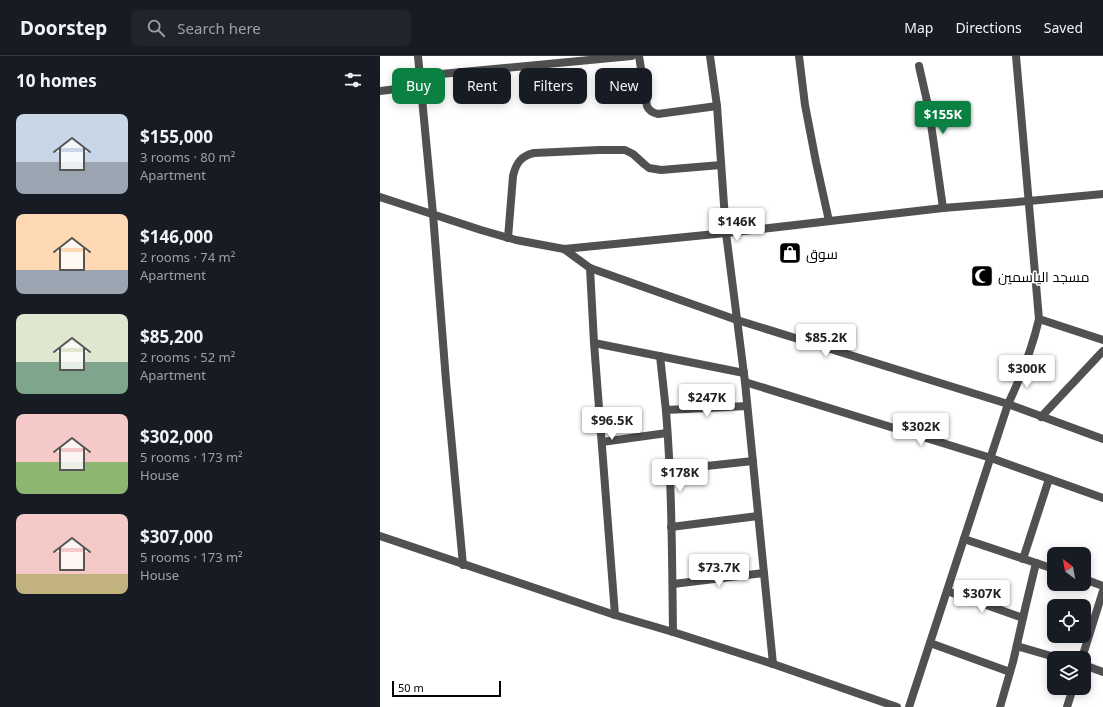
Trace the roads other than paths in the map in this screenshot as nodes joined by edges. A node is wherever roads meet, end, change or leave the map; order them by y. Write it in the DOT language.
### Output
graph roads {
  1 [pos="418,56"];
  2 [pos="632,56"];
  3 [pos="639,56"];
  4 [pos="710,56"];
  5 [pos="799,56"];
  6 [pos="1016,56"];
  7 [pos="919,66"];
  8 [pos="419,68"];
  9 [pos="445,74"];
  10 [pos="392,90"];
  11 [pos="380,91"];
  12 [pos="423,104"];
  13 [pos="717,106"];
  14 [pos="721,165"];
  15 [pos="1103,194"];
  16 [pos="380,197"];
  17 [pos="1029,201"];
  18 [pos="943,208"];
  19 [pos="433,214"];
  20 [pos="829,221"];
  21 [pos="726,233"];
  22 [pos="508,238"];
  23 [pos="564,249"];
  24 [pos="590,268"];
  25 [pos="1039,319"];
  26 [pos="737,320"];
  27 [pos="1103,340"];
  28 [pos="594,343"];
  29 [pos="1103,351"];
  30 [pos="660,356"];
  31 [pos="744,373"];
  32 [pos="745,382"];
  33 [pos="1008,404"];
  34 [pos="747,406"];
  35 [pos="666,410"];
  36 [pos="1041,416"];
  37 [pos="667,433"];
  38 [pos="1103,439"];
  39 [pos="602,442"];
  40 [pos="991,458"];
  41 [pos="752,461"];
  42 [pos="669,470"];
  43 [pos="1049,478"];
  44 [pos="1103,498"];
  45 [pos="758,516"];
  46 [pos="671,527"];
  47 [pos="380,536"];
  48 [pos="964,539"];
  49 [pos="1023,559"];
  50 [pos="1036,563"];
  51 [pos="463,564"];
  52 [pos="1047,567"];
  53 [pos="764,573"];
  54 [pos="1091,582"];
  55 [pos="672,584"];
  56 [pos="1103,586"];
  57 [pos="947,591"];
  58 [pos="1103,591"];
  59 [pos="615,615"];
  60 [pos="1023,618"];
  61 [pos="674,632"];
  62 [pos="930,643"];
  63 [pos="1017,646"];
  64 [pos="1084,651"];
  65 [pos="1047,655"];
  66 [pos="773,664"];
  67 [pos="1091,668"];
  68 [pos="1010,672"];
  69 [pos="1103,672"];
  70 [pos="1071,695"];
  71 [pos="897,707"];
  72 [pos="909,707"];
  73 [pos="1000,707"];
  74 [pos="1067,707"];
  1 -- 8 [label="street"];
  2 -- 9 [label="street"];
  3 -- 13 [label="street"];
  4 -- 13 [label="street"];
  5 -- 20 [label="street"];
  6 -- 17 [label="street"];
  7 -- 18 [label="street"];
  10 -- 11 [label="street"];
  12 -- 19 [label="street"];
  13 -- 14 [label="street"];
  14 -- 21 [label="street"];
  14 -- 22 [label="street"];
  15 -- 17 [label="street"];
  16 -- 19 [label="street"];
  17 -- 18 [label="street"];
  17 -- 25 [label="street"];
  18 -- 20 [label="street"];
  19 -- 22 [label="street"];
  19 -- 51 [label="street"];
  20 -- 21 [label="street"];
  21 -- 23 [label="street"];
  21 -- 26 [label="street"];
  22 -- 23 [label="street"];
  23 -- 24 [label="street"];
  24 -- 26 [label="street"];
  24 -- 28 [label="street"];
  25 -- 27 [label="street"];
  25 -- 33 [label="street"];
  26 -- 31 [label="street"];
  26 -- 33 [label="street"];
  28 -- 30 [label="street"];
  28 -- 39 [label="street"];
  29 -- 36 [label="street"];
  30 -- 31 [label="street"];
  30 -- 35 [label="street"];
  31 -- 32 [label="street"];
  32 -- 34 [label="street"];
  32 -- 40 [label="street"];
  33 -- 36 [label="street"];
  33 -- 40 [label="street"];
  34 -- 35 [label="street"];
  34 -- 41 [label="street"];
  35 -- 37 [label="street"];
  36 -- 38 [label="street"];
  37 -- 39 [label="street"];
  37 -- 42 [label="street"];
  39 -- 59 [label="street"];
  40 -- 43 [label="street"];
  40 -- 48 [label="street"];
  41 -- 42 [label="street"];
  41 -- 45 [label="street"];
  42 -- 46 [label="street"];
  43 -- 44 [label="street"];
  43 -- 49 [label="street"];
  45 -- 46 [label="street"];
  45 -- 53 [label="street"];
  46 -- 55 [label="street"];
  47 -- 51 [label="street"];
  48 -- 49 [label="street"];
  48 -- 57 [label="street"];
  49 -- 50 [label="street"];
  50 -- 52 [label="street"];
  50 -- 60 [label="street"];
  51 -- 59 [label="street"];
  53 -- 55 [label="street"];
  53 -- 66 [label="street"];
  54 -- 56 [label="street"];
  55 -- 61 [label="street"];
  57 -- 60 [label="street"];
  57 -- 62 [label="street"];
  58 -- 64 [label="street"];
  59 -- 61 [label="street"];
  60 -- 63 [label="street"];
  61 -- 66 [label="street"];
  62 -- 68 [label="street"];
  62 -- 72 [label="street"];
  63 -- 65 [label="street"];
  63 -- 68 [label="street"];
  66 -- 71 [label="street"];
  67 -- 69 [label="street"];
  68 -- 73 [label="street"];
  70 -- 74 [label="street"];
}
